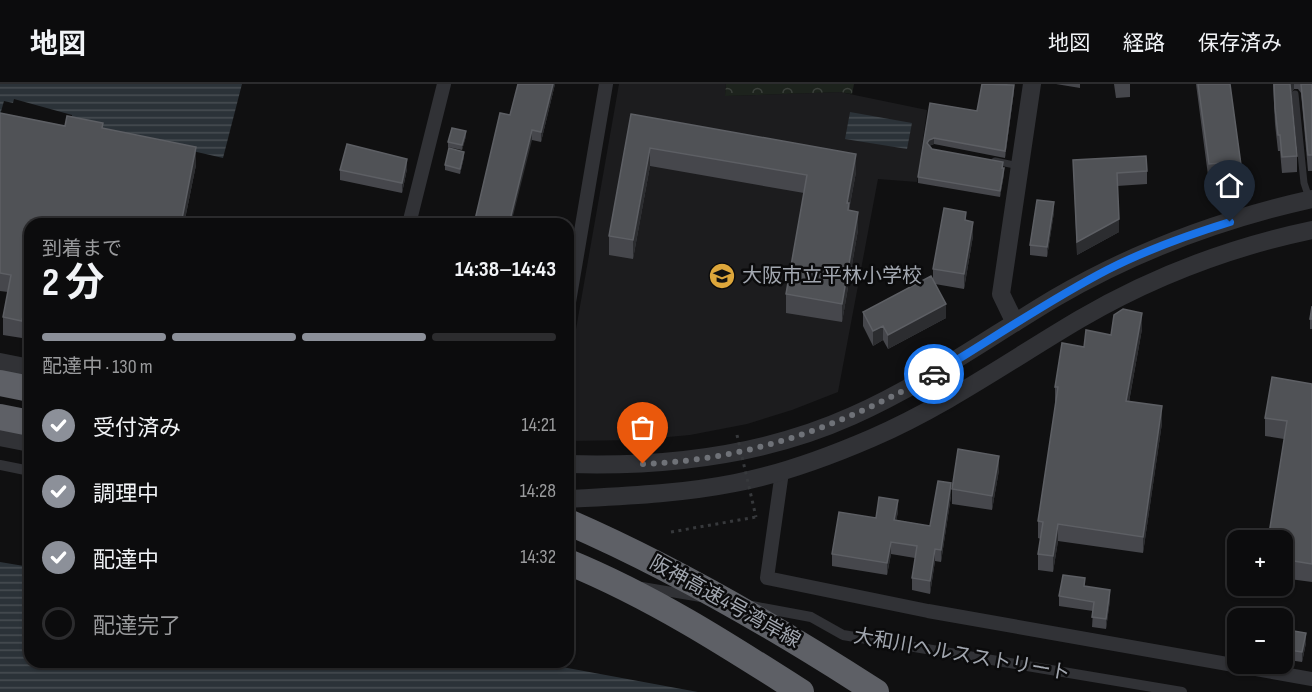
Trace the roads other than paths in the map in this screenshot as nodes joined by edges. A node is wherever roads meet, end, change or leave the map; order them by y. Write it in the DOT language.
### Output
graph roads {
  1 [pos="444,84"];
  2 [pos="606,84"];
  3 [pos="1032,84"];
  4 [pos="1295,93"];
  5 [pos="987,160"];
  6 [pos="1020,166"];
  7 [pos="1311,200"];
  8 [pos="410,218"];
  9 [pos="1312,230"];
  10 [pos="574,273"];
  11 [pos="1015,323"];
  12 [pos="0,362"];
  13 [pos="24,367"];
  14 [pos="0,383"];
  15 [pos="24,388"];
  16 [pos="0,417"];
  17 [pos="24,422"];
  18 [pos="0,437"];
  19 [pos="24,442"];
  20 [pos="574,464"];
  21 [pos="0,465"];
  22 [pos="24,470"];
  23 [pos="782,472"];
  24 [pos="574,499"];
  25 [pos="574,525"];
  26 [pos="574,565"];
  27 [pos="574,574"];
  28 [pos="1312,679"];
  29 [pos="801,692"];
  30 [pos="876,692"];
  31 [pos="1182,692"];
  1 -- 8 [label="street"];
  2 -- 10 [label="street"];
  3 -- 6 [label="street"];
  4 -- 7 [label="lane"];
  5 -- 6 [label="lane"];
  6 -- 11 [label="street"];
  7 -- 11 [label="street"];
  9 -- 23 [label="street"];
  11 -- 20 [label="street"];
  12 -- 13 [label="street"];
  14 -- 15 [label="highway"];
  16 -- 17 [label="highway"];
  18 -- 19 [label="street"];
  21 -- 22 [label="street"];
  23 -- 24 [label="street"];
  23 -- 28 [label="street"];
  25 -- 30 [label="highway, 阪神高速4号湾岸線, bridge"];
  26 -- 29 [label="highway, 阪神高速4号湾岸線, bridge"];
  27 -- 31 [label="street, 大和川ヘルスストリート"];
}
